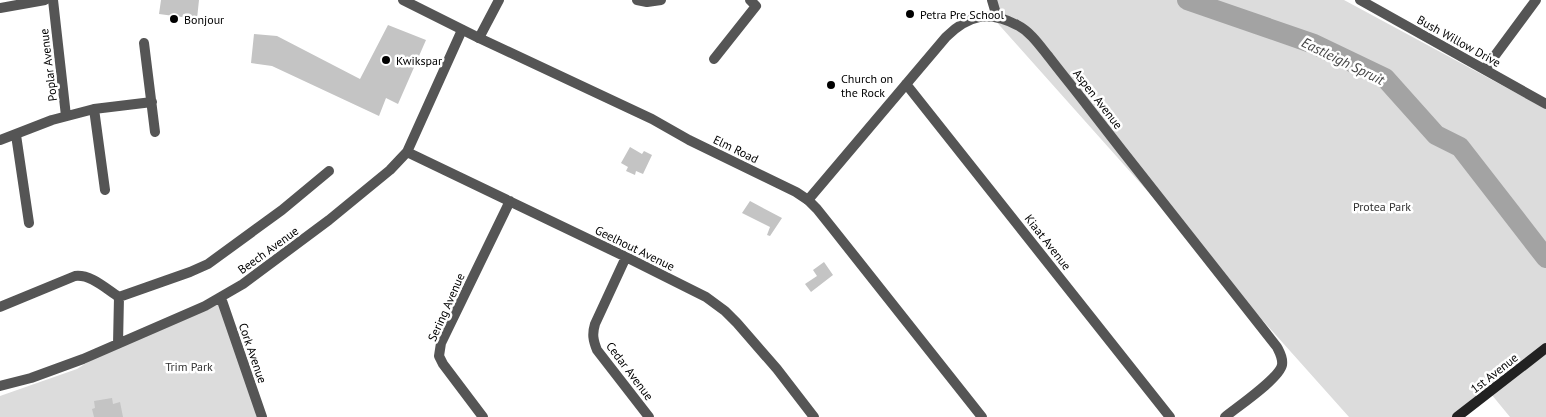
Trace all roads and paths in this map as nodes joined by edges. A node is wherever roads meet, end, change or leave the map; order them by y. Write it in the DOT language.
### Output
graph roads {
  1 [pos="45,0"];
  2 [pos="53,0"];
  3 [pos="403,0"];
  4 [pos="499,0"];
  5 [pos="637,0"];
  6 [pos="661,0"];
  7 [pos="992,0"];
  8 [pos="1360,0"];
  9 [pos="1536,0"];
  10 [pos="755,2"];
  11 [pos="0,8"];
  12 [pos="997,17"];
  13 [pos="462,30"];
  14 [pos="479,38"];
  15 [pos="144,43"];
  16 [pos="714,59"];
  17 [pos="1485,70"];
  18 [pos="906,84"];
  19 [pos="152,102"];
  20 [pos="1546,104"];
  21 [pos="94,109"];
  22 [pos="66,116"];
  23 [pos="156,132"];
  24 [pos="16,135"];
  25 [pos="0,140"];
  26 [pos="407,152"];
  27 [pos="329,171"];
  28 [pos="104,190"];
  29 [pos="808,200"];
  30 [pos="510,201"];
  31 [pos="29,223"];
  32 [pos="626,257"];
  33 [pos="119,297"];
  34 [pos="221,298"];
  35 [pos="0,307"];
  36 [pos="118,344"];
  37 [pos="1546,348"];
  38 [pos="0,386"];
  39 [pos="262,417"];
  40 [pos="483,417"];
  41 [pos="650,417"];
  42 [pos="814,417"];
  43 [pos="982,417"];
  44 [pos="1170,417"];
  45 [pos="1225,417"];
  46 [pos="1457,417"];
  1 -- 11 [label="street"];
  2 -- 22 [label="street, Poplar Avenue"];
  3 -- 13 [label="street, Elm Road"];
  4 -- 14 [label="street"];
  5 -- 6 [label="street"];
  7 -- 12 [label="street"];
  8 -- 17 [label="street, Bush Willow Drive"];
  9 -- 17 [label="street"];
  10 -- 16 [label="street"];
  12 -- 18 [label="street, Aspen Avenue"];
  12 -- 45 [label="street, Aspen Avenue"];
  13 -- 14 [label="street, Elm Road"];
  13 -- 26 [label="street, Beech Avenue"];
  14 -- 29 [label="street, Elm Road"];
  15 -- 19 [label="street"];
  17 -- 20 [label="street, Bush Willow Drive"];
  18 -- 29 [label="street, Aspen Avenue"];
  18 -- 44 [label="street, Kiaat Avenue"];
  19 -- 21 [label="street"];
  19 -- 23 [label="street"];
  21 -- 22 [label="street"];
  21 -- 28 [label="street"];
  22 -- 24 [label="street, Poplar Avenue"];
  24 -- 25 [label="street, Poplar Avenue"];
  24 -- 31 [label="street"];
  26 -- 30 [label="street, Geelhout Avenue"];
  26 -- 34 [label="street, Beech Avenue"];
  27 -- 33 [label="street"];
  29 -- 43 [label="street, Elm Road"];
  30 -- 32 [label="street, Geelhout Avenue"];
  30 -- 40 [label="street, Sering Avenue"];
  32 -- 41 [label="street, Cedar Avenue"];
  32 -- 42 [label="street, Geelhout Avenue"];
  33 -- 35 [label="street"];
  33 -- 36 [label="street"];
  34 -- 36 [label="street, Beech Avenue"];
  34 -- 39 [label="street, Cork Avenue"];
  36 -- 38 [label="street, Beech Avenue"];
  37 -- 46 [label="main road, 1st Avenue"];
}
